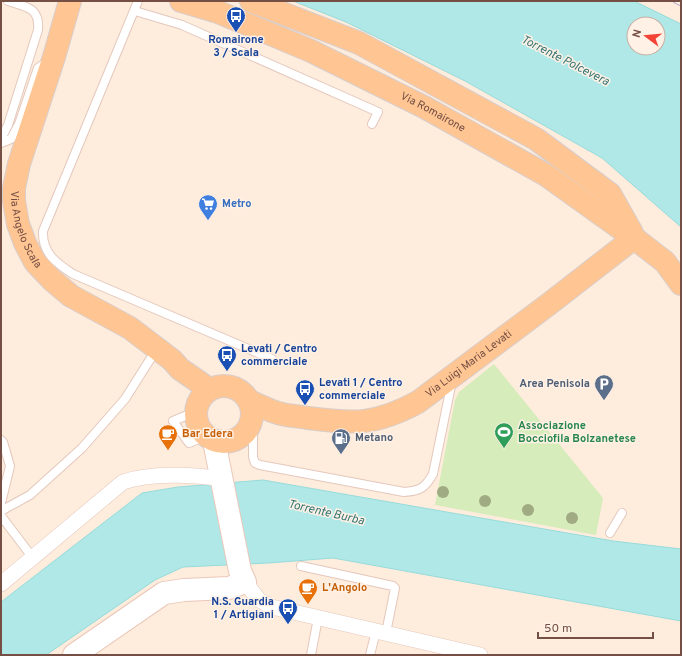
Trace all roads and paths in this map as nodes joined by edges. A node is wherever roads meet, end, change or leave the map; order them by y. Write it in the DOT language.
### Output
graph roads {
  1 [pos="8,1"];
  2 [pos="70,1"];
  3 [pos="138,1"];
  4 [pos="182,1"];
  5 [pos="251,1"];
  6 [pos="135,11"];
  7 [pos="54,57"];
  8 [pos="372,124"];
  9 [pos="1,139"];
  10 [pos="1,143"];
  11 [pos="634,238"];
  12 [pos="673,264"];
  13 [pos="681,284"];
  14 [pos="157,348"];
  15 [pos="272,359"];
  16 [pos="453,376"];
  17 [pos="201,401"];
  18 [pos="249,401"];
  19 [pos="278,413"];
  20 [pos="247,431"];
  21 [pos="210,438"];
  22 [pos="1,440"];
  23 [pos="221,479"];
  24 [pos="1,503"];
  25 [pos="1,512"];
  26 [pos="622,513"];
  27 [pos="1,516"];
  28 [pos="610,533"];
  29 [pos="33,558"];
  30 [pos="301,566"];
  31 [pos="243,577"];
  32 [pos="1,584"];
  33 [pos="318,618"];
  34 [pos="381,632"];
  35 [pos="74,655"];
  36 [pos="311,655"];
  37 [pos="370,655"];
  38 [pos="480,655"];
  1 -- 9 [label="lane"];
  2 -- 7 [label="main road, Via Angelo Scala"];
  3 -- 6 [label="lane"];
  4 -- 11 [label="main road, Via Romairone"];
  5 -- 11 [label="main road"];
  6 -- 8 [label="lane"];
  6 -- 15 [label="lane"];
  7 -- 10 [label="lane"];
  7 -- 14 [label="main road, Via Angelo Scala"];
  11 -- 12 [label="main road, Via Romairone"];
  11 -- 16 [label="main road, Via Luigi Maria Levati"];
  12 -- 13 [label="main road, Via Romairone"];
  14 -- 17 [label="main road, Via Angelo Scala"];
  14 -- 25 [label="lane"];
  16 -- 19 [label="main road, Via Luigi Maria Levati"];
  16 -- 20 [label="lane"];
  17 -- 18 [label="main road"];
  17 -- 21 [label="main road"];
  18 -- 19 [label="main road, Via Luigi Maria Levati"];
  18 -- 20 [label="main road"];
  19 -- 20 [label="main road"];
  20 -- 21 [label="main road"];
  21 -- 23 [label="main road"];
  22 -- 24 [label="lane"];
  23 -- 29 [label="street"];
  23 -- 31 [label="main road"];
  26 -- 28 [label="lane"];
  27 -- 29 [label="lane"];
  29 -- 32 [label="street"];
  30 -- 34 [label="lane"];
  31 -- 33 [label="street"];
  31 -- 35 [label="main road"];
  33 -- 34 [label="street"];
  33 -- 36 [label="lane"];
  34 -- 37 [label="lane"];
  34 -- 38 [label="street"];
}
